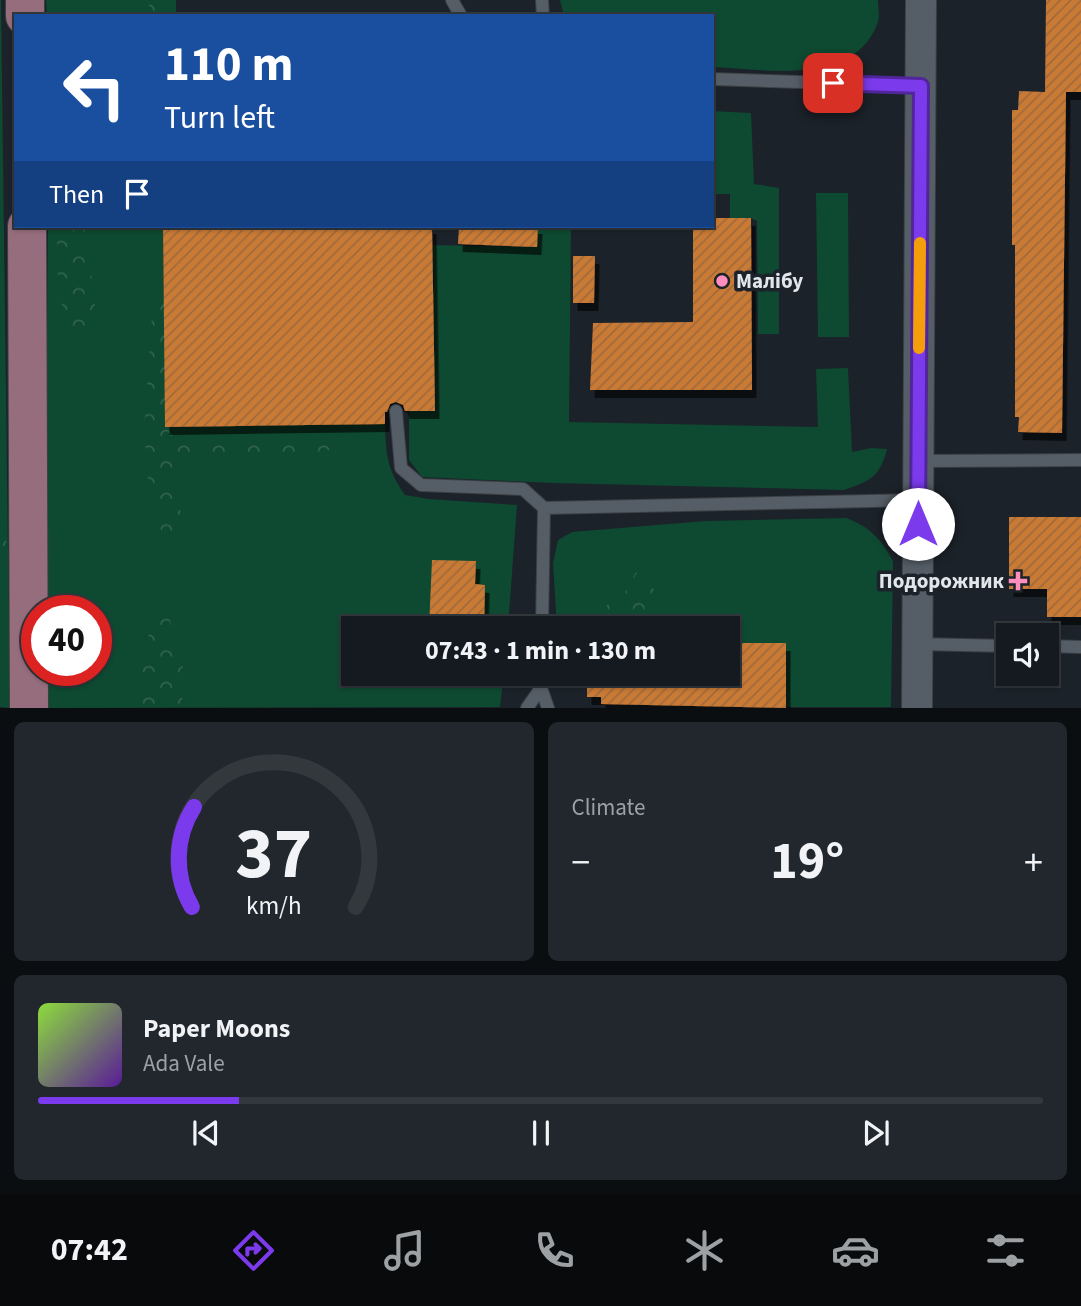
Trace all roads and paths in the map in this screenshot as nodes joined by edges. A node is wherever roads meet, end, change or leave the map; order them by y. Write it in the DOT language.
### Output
graph roads {
  1 [pos="921,0"];
  2 [pos="714,79"];
  3 [pos="921,86"];
  4 [pos="27,228"];
  5 [pos="396,411"];
  6 [pos="1081,460"];
  7 [pos="918,461"];
  8 [pos="918,500"];
  9 [pos="544,508"];
  10 [pos="542,616"];
  11 [pos="917,644"];
  12 [pos="996,646"];
  13 [pos="1059,646"];
  14 [pos="1081,647"];
  15 [pos="541,688"];
  16 [pos="29,708"];
  17 [pos="527,708"];
  18 [pos="548,708"];
  19 [pos="917,708"];
  1 -- 3 [label="street"];
  2 -- 3 [label="lane"];
  3 -- 7 [label="street"];
  4 -- 16 [label="main road"];
  5 -- 9 [label="lane"];
  6 -- 7 [label="lane"];
  7 -- 8 [label="street"];
  8 -- 9 [label="lane"];
  8 -- 11 [label="street"];
  9 -- 10 [label="lane"];
  11 -- 12 [label="lane"];
  11 -- 19 [label="street"];
  13 -- 14 [label="lane"];
  15 -- 17 [label="lane"];
  15 -- 18 [label="lane"];
}
